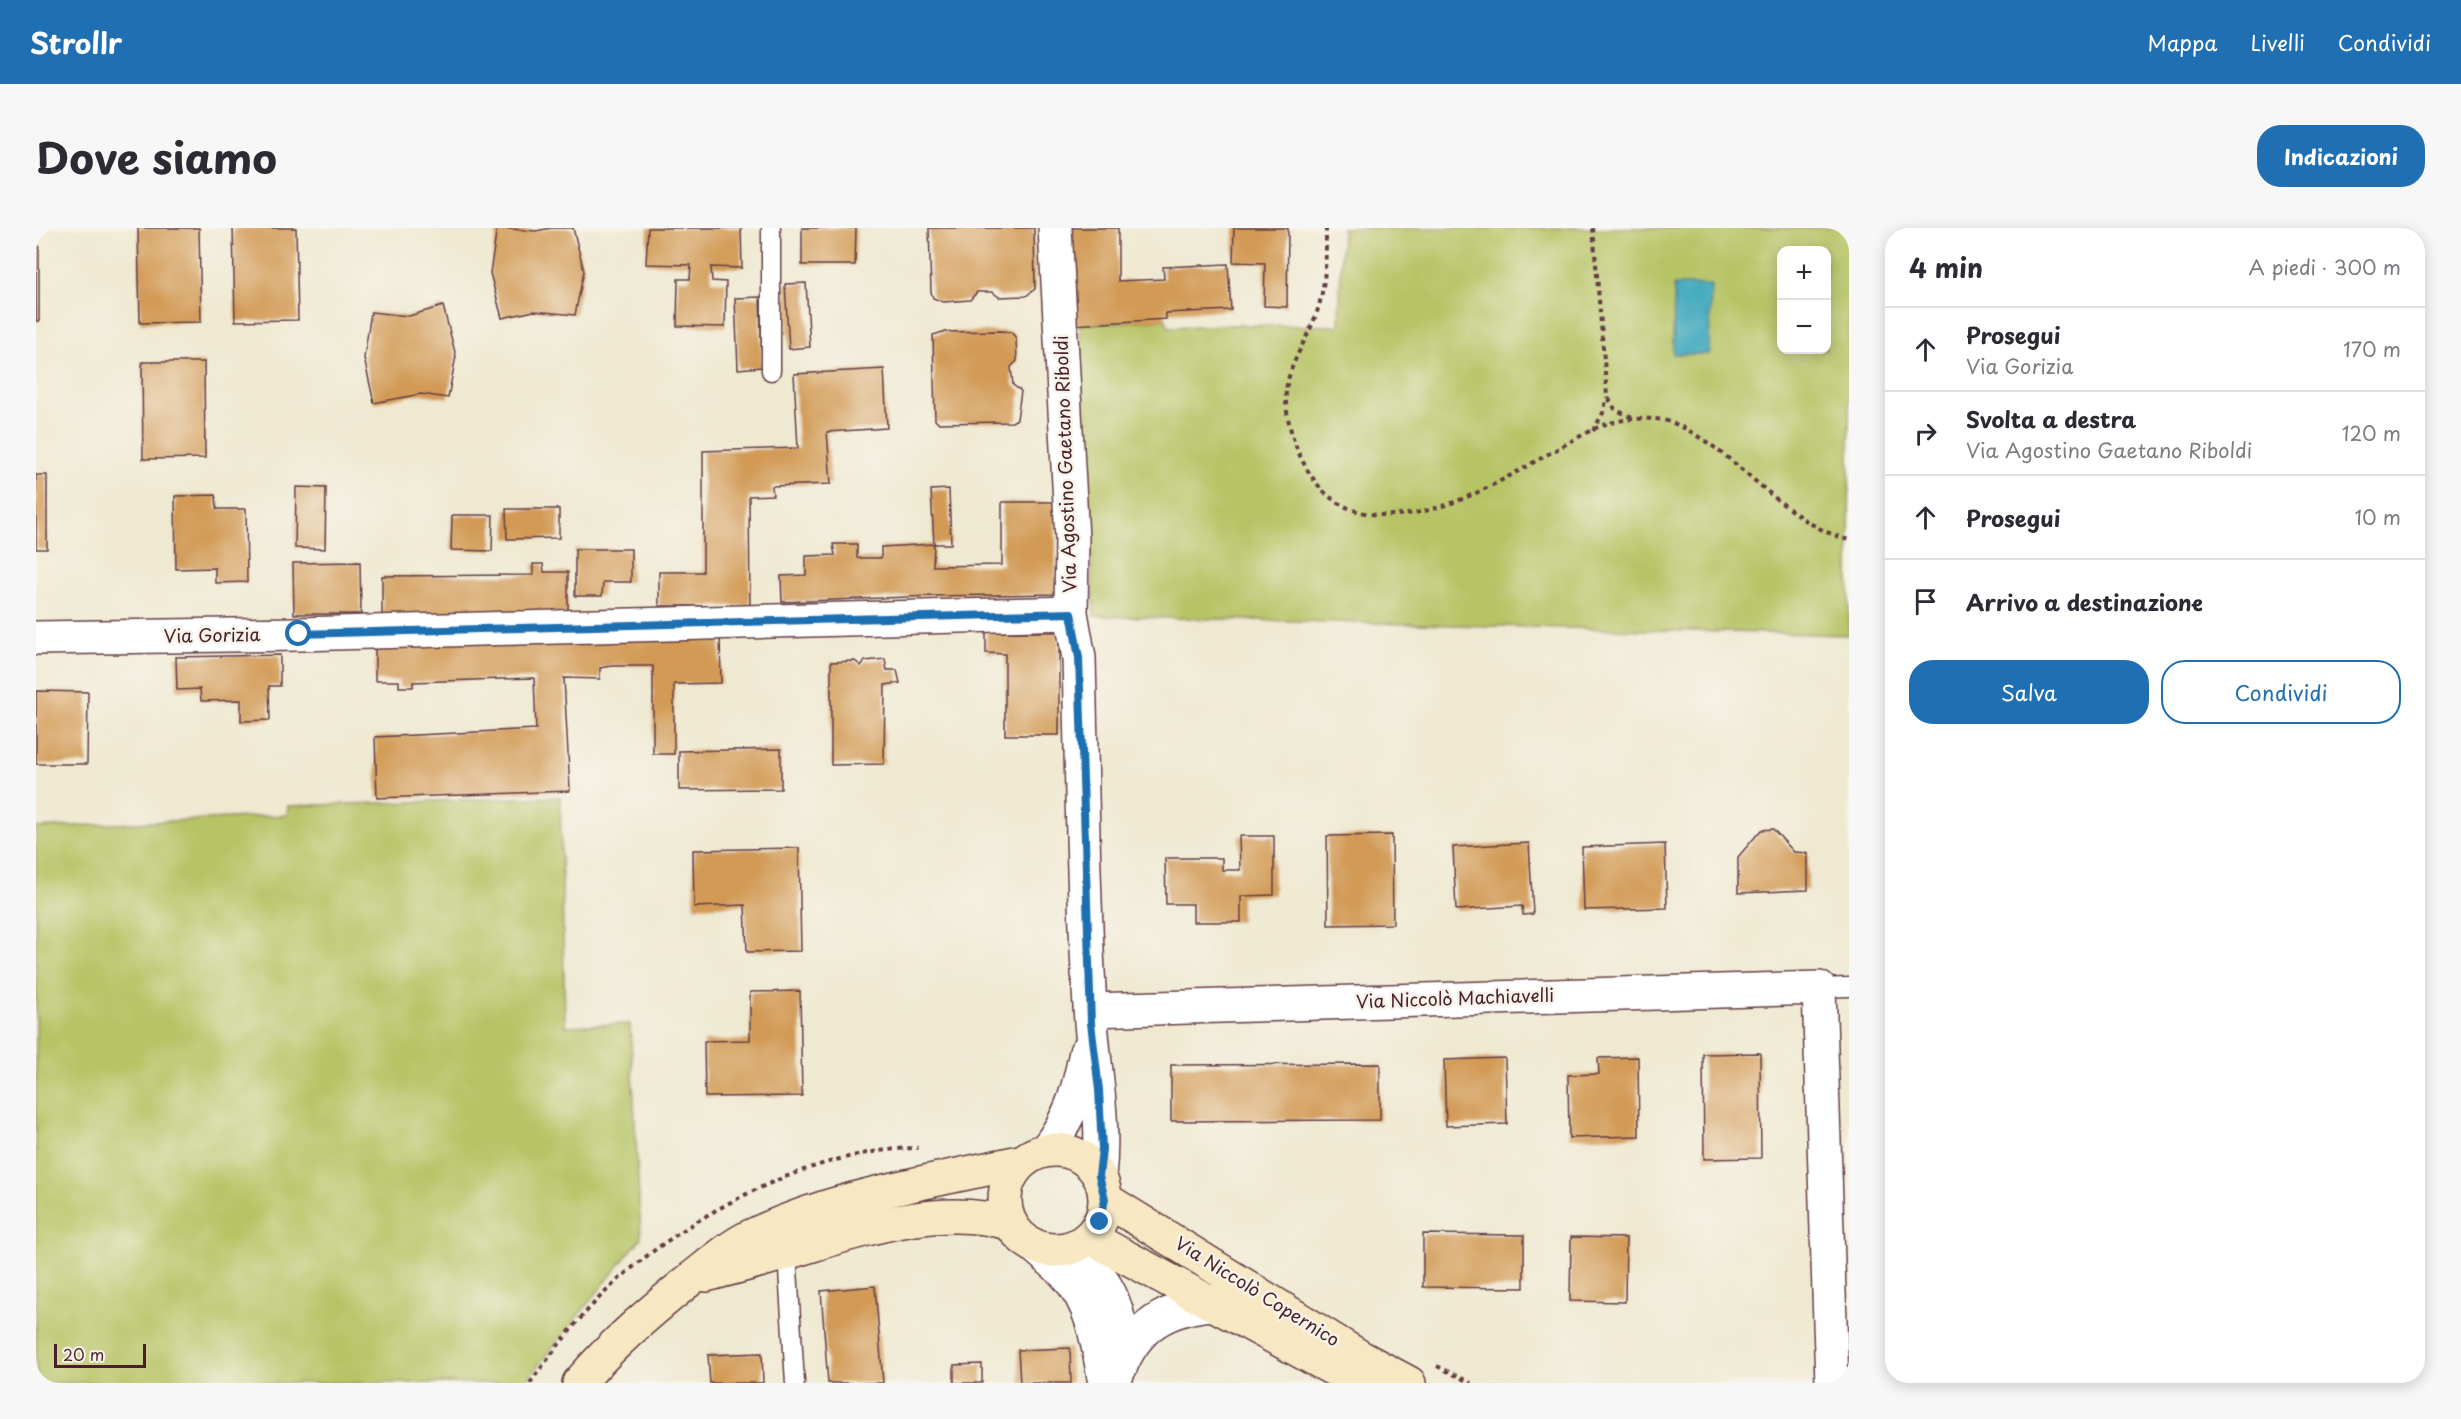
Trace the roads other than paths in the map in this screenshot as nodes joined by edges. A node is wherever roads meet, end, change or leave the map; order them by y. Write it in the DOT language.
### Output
graph roads {
  1 [pos="771,228"];
  2 [pos="1055,228"];
  3 [pos="771,371"];
  4 [pos="1071,613"];
  5 [pos="36,639"];
  6 [pos="1834,987"];
  7 [pos="1091,1017"];
  8 [pos="1034,1156"];
  9 [pos="1102,1188"];
  10 [pos="1022,1235"];
  11 [pos="1088,1238"];
  12 [pos="781,1239"];
  13 [pos="1211,1304"];
  14 [pos="1112,1381"];
  15 [pos="579,1383"];
  16 [pos="795,1383"];
  17 [pos="1359,1383"];
  18 [pos="1409,1383"];
  19 [pos="1832,1383"];
  1 -- 3 [label="lane"];
  2 -- 4 [label="street, Via Agostino Gaetano Riboldi"];
  4 -- 5 [label="street, Via Gorizia"];
  4 -- 7 [label="street, Via Agostino Gaetano Riboldi"];
  6 -- 7 [label="street, Via Niccolò Machiavelli"];
  6 -- 19 [label="street, Via Niccolò Machiavelli"];
  7 -- 8 [label="street, Via Agostino Gaetano Riboldi"];
  7 -- 9 [label="street, Via Agostino Gaetano Riboldi"];
  8 -- 9 [label="street"];
  8 -- 10 [label="street"];
  8 -- 12 [label="street"];
  9 -- 11 [label="street"];
  9 -- 18 [label="street, Via Niccolò Copernico"];
  10 -- 11 [label="street"];
  10 -- 12 [label="street"];
  10 -- 14 [label="street"];
  11 -- 13 [label="street, Via Niccolò Copernico"];
  11 -- 14 [label="street"];
  12 -- 15 [label="street"];
  12 -- 16 [label="lane"];
  13 -- 14 [label="street, Via Niccolò Copernico"];
  13 -- 17 [label="street, Via Niccolò Copernico"];
}
